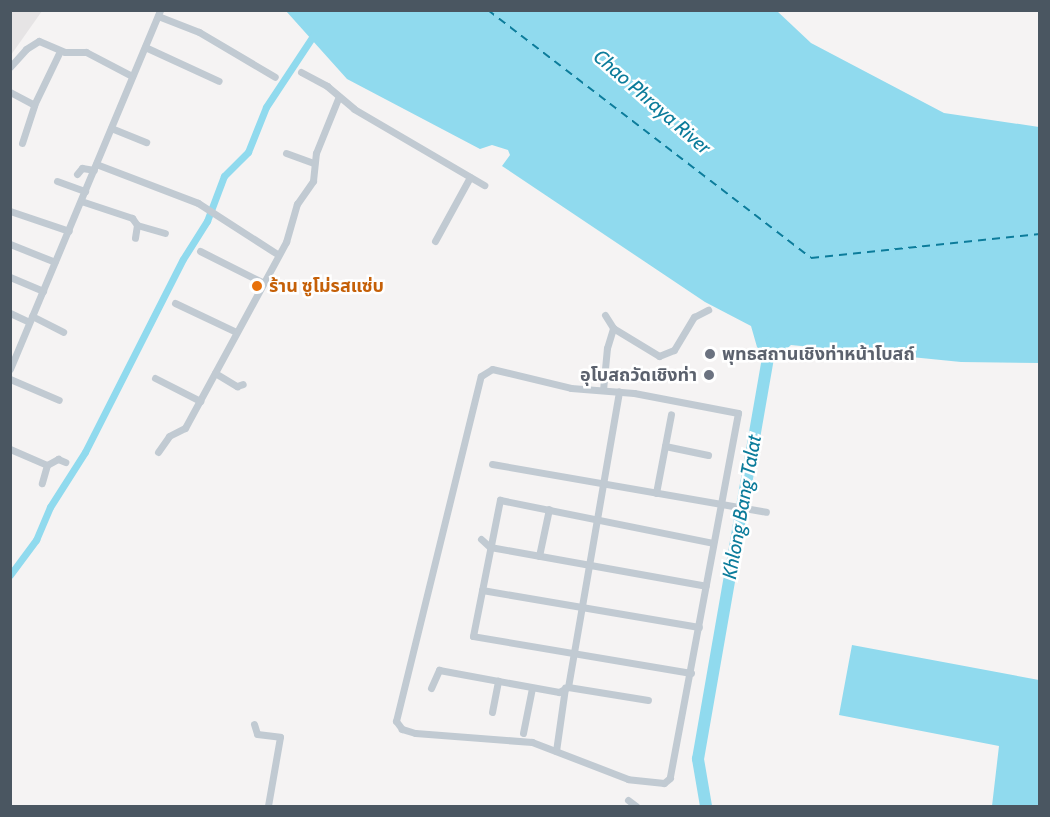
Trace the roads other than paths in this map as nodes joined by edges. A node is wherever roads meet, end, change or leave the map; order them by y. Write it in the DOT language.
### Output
graph roads {
  1 [pos="159,13"];
  2 [pos="145,47"];
  3 [pos="60,51"];
  4 [pos="10,67"];
  5 [pos="301,72"];
  6 [pos="132,76"];
  7 [pos="275,77"];
  8 [pos="219,81"];
  9 [pos="10,92"];
  10 [pos="339,96"];
  11 [pos="34,105"];
  12 [pos="111,128"];
  13 [pos="22,142"];
  14 [pos="146,142"];
  15 [pos="286,153"];
  16 [pos="314,163"];
  17 [pos="95,167"];
  18 [pos="76,174"];
  19 [pos="470,177"];
  20 [pos="57,181"];
  21 [pos="484,185"];
  22 [pos="85,191"];
  23 [pos="81,201"];
  24 [pos="10,211"];
  25 [pos="137,225"];
  26 [pos="69,231"];
  27 [pos="165,233"];
  28 [pos="135,238"];
  29 [pos="435,241"];
  30 [pos="10,244"];
  31 [pos="200,252"];
  32 [pos="277,254"];
  33 [pos="55,262"];
  34 [pos="10,277"];
  35 [pos="262,282"];
  36 [pos="43,291"];
  37 [pos="175,303"];
  38 [pos="708,310"];
  39 [pos="10,313"];
  40 [pos="605,315"];
  41 [pos="31,319"];
  42 [pos="613,328"];
  43 [pos="63,332"];
  44 [pos="236,332"];
  45 [pos="10,369"];
  46 [pos="215,373"];
  47 [pos="155,378"];
  48 [pos="10,379"];
  49 [pos="243,384"];
  50 [pos="603,390"];
  51 [pos="619,391"];
  52 [pos="60,400"];
  53 [pos="200,401"];
  54 [pos="671,414"];
  55 [pos="665,446"];
  56 [pos="10,449"];
  57 [pos="158,452"];
  58 [pos="708,455"];
  59 [pos="66,462"];
  60 [pos="492,464"];
  61 [pos="47,465"];
  62 [pos="42,483"];
  63 [pos="603,483"];
  64 [pos="656,493"];
  65 [pos="719,504"];
  66 [pos="549,509"];
  67 [pos="766,512"];
  68 [pos="597,519"];
  69 [pos="481,539"];
  70 [pos="713,543"];
  71 [pos="490,547"];
  72 [pos="539,556"];
  73 [pos="589,565"];
  74 [pos="706,586"];
  75 [pos="482,590"];
  76 [pos="581,608"];
  77 [pos="699,627"];
  78 [pos="573,654"];
  79 [pos="691,673"];
  80 [pos="498,681"];
  81 [pos="566,687"];
  82 [pos="430,688"];
  83 [pos="532,688"];
  84 [pos="648,700"];
  85 [pos="492,712"];
  86 [pos="254,724"];
  87 [pos="523,734"];
  88 [pos="556,751"];
  89 [pos="628,800"];
  90 [pos="268,807"];
  91 [pos="636,807"];
  1 -- 2 [label="street"];
  1 -- 7 [label="street"];
  2 -- 6 [label="street"];
  2 -- 8 [label="street"];
  3 -- 4 [label="street"];
  3 -- 6 [label="street"];
  3 -- 11 [label="street"];
  5 -- 10 [label="street"];
  6 -- 12 [label="street"];
  9 -- 11 [label="street"];
  10 -- 16 [label="street"];
  10 -- 19 [label="street"];
  11 -- 13 [label="street"];
  12 -- 14 [label="street"];
  12 -- 17 [label="street"];
  15 -- 16 [label="street"];
  16 -- 32 [label="street"];
  17 -- 18 [label="street"];
  17 -- 22 [label="street"];
  17 -- 32 [label="street"];
  19 -- 21 [label="street"];
  19 -- 29 [label="street"];
  20 -- 22 [label="street"];
  22 -- 23 [label="street"];
  23 -- 25 [label="street"];
  23 -- 26 [label="street"];
  24 -- 26 [label="street"];
  25 -- 27 [label="street"];
  25 -- 28 [label="street"];
  26 -- 33 [label="street"];
  30 -- 33 [label="street"];
  31 -- 35 [label="street"];
  32 -- 35 [label="street"];
  33 -- 36 [label="street"];
  34 -- 36 [label="street"];
  35 -- 44 [label="street"];
  36 -- 41 [label="street"];
  37 -- 44 [label="street"];
  38 -- 42 [label="street"];
  39 -- 41 [label="street"];
  40 -- 42 [label="street"];
  41 -- 43 [label="street"];
  41 -- 45 [label="street"];
  42 -- 50 [label="street"];
  44 -- 46 [label="street"];
  46 -- 49 [label="street"];
  46 -- 53 [label="street"];
  47 -- 53 [label="street"];
  48 -- 52 [label="street"];
  50 -- 51 [label="street"];
  50 -- 88 [label="street"];
  51 -- 63 [label="street"];
  51 -- 65 [label="street"];
  53 -- 57 [label="street"];
  54 -- 55 [label="street"];
  55 -- 58 [label="street"];
  55 -- 64 [label="street"];
  56 -- 61 [label="street"];
  59 -- 61 [label="street"];
  60 -- 63 [label="street"];
  61 -- 62 [label="street"];
  63 -- 64 [label="street"];
  63 -- 68 [label="street"];
  64 -- 65 [label="street"];
  65 -- 67 [label="street"];
  65 -- 70 [label="street"];
  66 -- 68 [label="street"];
  66 -- 71 [label="street"];
  66 -- 72 [label="street"];
  68 -- 70 [label="street"];
  68 -- 73 [label="street"];
  69 -- 71 [label="street"];
  70 -- 74 [label="street"];
  71 -- 72 [label="street"];
  71 -- 75 [label="street"];
  72 -- 73 [label="street"];
  73 -- 74 [label="street"];
  73 -- 76 [label="street"];
  74 -- 77 [label="street"];
  75 -- 76 [label="street"];
  75 -- 78 [label="street"];
  76 -- 77 [label="street"];
  76 -- 78 [label="street"];
  77 -- 79 [label="street"];
  78 -- 79 [label="street"];
  78 -- 81 [label="street"];
  79 -- 88 [label="street"];
  80 -- 82 [label="street"];
  80 -- 83 [label="street"];
  80 -- 85 [label="street"];
  81 -- 83 [label="street"];
  81 -- 84 [label="street"];
  81 -- 88 [label="street"];
  83 -- 87 [label="street"];
  86 -- 90 [label="street"];
  89 -- 91 [label="street"];
}
